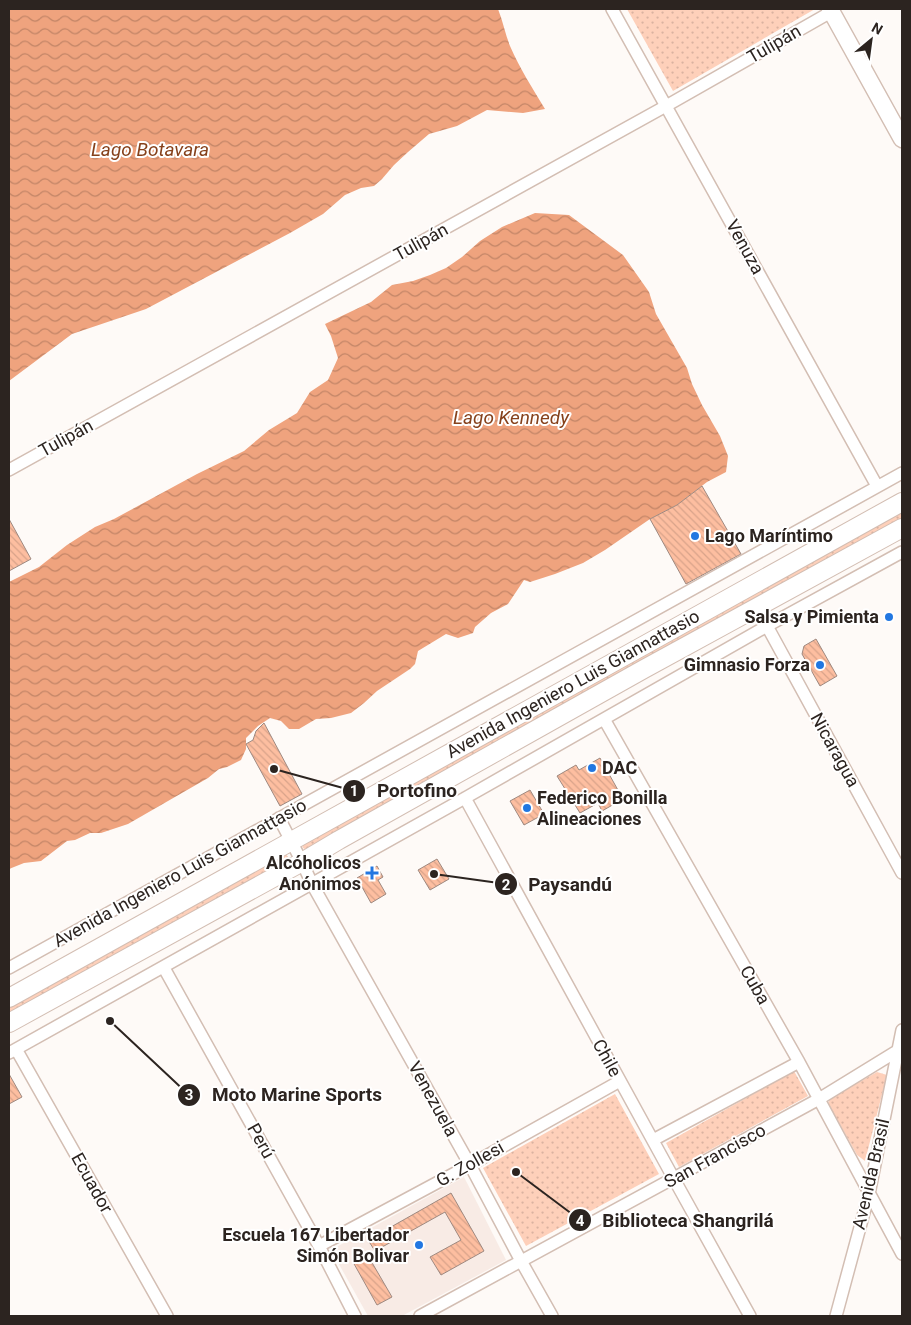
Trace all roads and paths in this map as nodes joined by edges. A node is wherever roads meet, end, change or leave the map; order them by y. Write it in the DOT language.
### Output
graph roads {
  1 [pos="612,9"];
  2 [pos="831,10"];
  3 [pos="666,106"];
  4 [pos="902,140"];
  5 [pos="9,470"];
  6 [pos="902,473"];
  7 [pos="877,486"];
  8 [pos="902,502"];
  9 [pos="902,528"];
  10 [pos="902,552"];
  11 [pos="767,626"];
  12 [pos="604,719"];
  13 [pos="465,798"];
  14 [pos="279,818"];
  15 [pos="291,841"];
  16 [pos="302,862"];
  17 [pos="902,873"];
  18 [pos="312,884"];
  19 [pos="9,968"];
  20 [pos="164,968"];
  21 [pos="9,998"];
  22 [pos="9,1023"];
  23 [pos="902,1030"];
  24 [pos="900,1050"];
  25 [pos="12,1051"];
  26 [pos="798,1062"];
  27 [pos="620,1081"];
  28 [pos="819,1099"];
  29 [pos="653,1140"];
  30 [pos="470,1165"];
  31 [pos="674,1179"];
  32 [pos="869,1194"];
  33 [pos="319,1246"];
  34 [pos="902,1254"];
  35 [pos="521,1261"];
  36 [pos="352,1315"];
  37 [pos="167,1316"];
  38 [pos="420,1316"];
  39 [pos="552,1316"];
  40 [pos="750,1316"];
  41 [pos="836,1316"];
  1 -- 3 [label="street, Venuza"];
  2 -- 3 [label="street, Tulipán"];
  2 -- 4 [label="street"];
  3 -- 5 [label="street, Tulipán"];
  3 -- 7 [label="street, Venuza"];
  6 -- 7 [label="street, Avenida Ingeniero Luis Giannattasio"];
  7 -- 14 [label="street, Avenida Ingeniero Luis Giannattasio"];
  8 -- 15 [label="main road, Avenida Ingeniero Luis Giannattasio"];
  9 -- 16 [label="main road, Avenida Ingeniero Luis Giannattasio"];
  10 -- 11 [label="street"];
  11 -- 12 [label="street"];
  11 -- 17 [label="street, Nicaragua"];
  12 -- 13 [label="street"];
  12 -- 26 [label="street, Cuba"];
  13 -- 18 [label="street"];
  13 -- 27 [label="street, Chile"];
  14 -- 15 [label="street, Venezuela"];
  14 -- 19 [label="street, Avenida Ingeniero Luis Giannattasio"];
  15 -- 16 [label="street, Venezuela"];
  15 -- 21 [label="main road, Avenida Ingeniero Luis Giannattasio"];
  16 -- 18 [label="street, Venezuela"];
  16 -- 22 [label="main road, Avenida Ingeniero Luis Giannattasio"];
  18 -- 20 [label="street"];
  18 -- 30 [label="street, Venezuela"];
  20 -- 25 [label="street"];
  20 -- 33 [label="street, Perú"];
  23 -- 24 [label="street, Avenida Brasil"];
  24 -- 28 [label="street, San Francisco"];
  24 -- 32 [label="street, Avenida Brasil"];
  25 -- 37 [label="street, Ecuador"];
  26 -- 28 [label="street, Cuba"];
  26 -- 29 [label="street"];
  27 -- 29 [label="street, Chile"];
  27 -- 30 [label="street, G. Zollesi"];
  28 -- 31 [label="street, San Francisco"];
  28 -- 32 [label="street, Cuba"];
  29 -- 31 [label="street, Chile"];
  30 -- 33 [label="street, G. Zollesi"];
  30 -- 35 [label="street, Venezuela"];
  31 -- 35 [label="street, San Francisco"];
  31 -- 40 [label="street, Chile"];
  32 -- 34 [label="street, Cuba"];
  32 -- 41 [label="street, Avenida Brasil"];
  33 -- 36 [label="street, Perú"];
  35 -- 38 [label="street, San Francisco"];
  35 -- 39 [label="street, Venezuela"];
}
